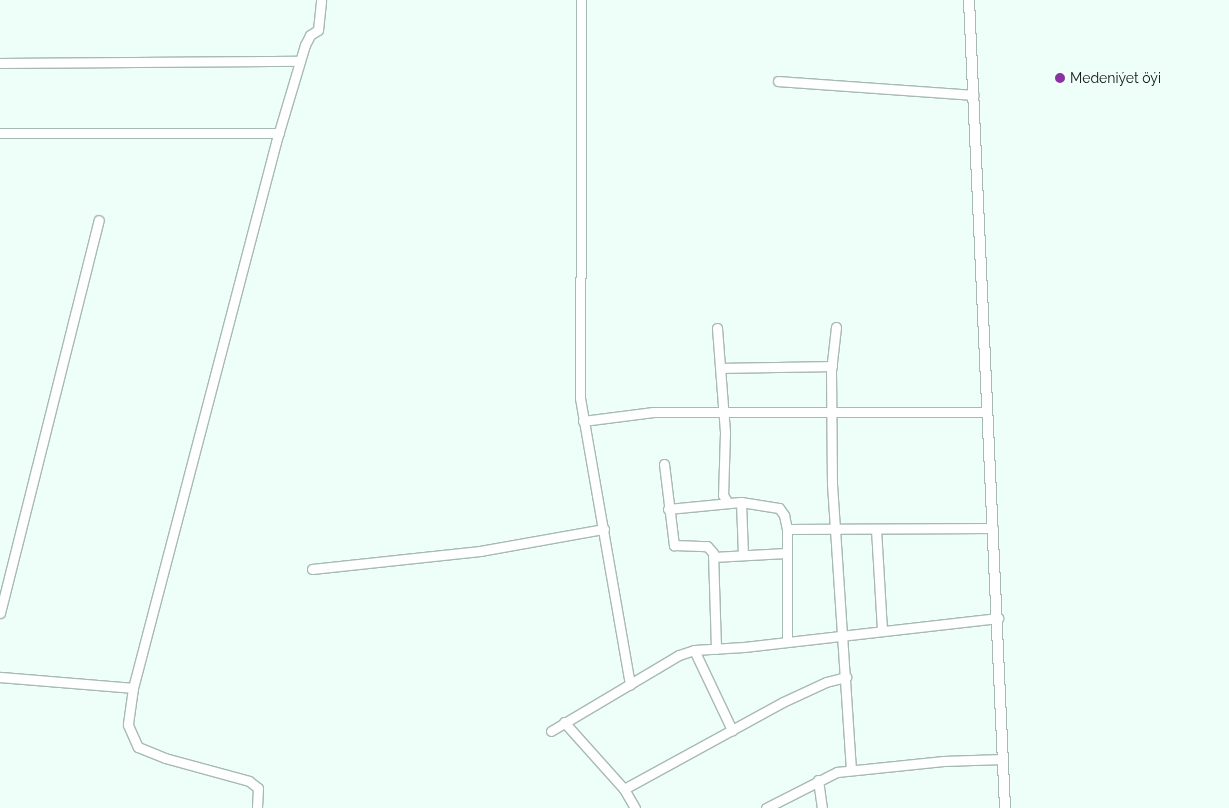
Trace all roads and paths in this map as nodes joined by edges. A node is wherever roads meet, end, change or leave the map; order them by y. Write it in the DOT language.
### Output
graph roads {
  1 [pos="322,0"];
  2 [pos="581,0"];
  3 [pos="969,0"];
  4 [pos="300,60"];
  5 [pos="0,63"];
  6 [pos="778,81"];
  7 [pos="974,96"];
  8 [pos="0,133"];
  9 [pos="278,133"];
  10 [pos="99,220"];
  11 [pos="836,327"];
  12 [pos="717,328"];
  13 [pos="832,366"];
  14 [pos="721,368"];
  15 [pos="832,411"];
  16 [pos="987,412"];
  17 [pos="723,414"];
  18 [pos="583,421"];
  19 [pos="664,464"];
  20 [pos="741,502"];
  21 [pos="728,503"];
  22 [pos="668,509"];
  23 [pos="993,528"];
  24 [pos="604,529"];
  25 [pos="786,529"];
  26 [pos="835,529"];
  27 [pos="876,529"];
  28 [pos="786,553"];
  29 [pos="743,554"];
  30 [pos="712,557"];
  31 [pos="312,569"];
  32 [pos="0,613"];
  33 [pos="998,618"];
  34 [pos="882,631"];
  35 [pos="843,634"];
  36 [pos="787,640"];
  37 [pos="716,649"];
  38 [pos="694,650"];
  39 [pos="0,677"];
  40 [pos="846,677"];
  41 [pos="630,685"];
  42 [pos="133,688"];
  43 [pos="564,722"];
  44 [pos="732,730"];
  45 [pos="550,731"];
  46 [pos="1003,759"];
  47 [pos="852,770"];
  48 [pos="818,780"];
  49 [pos="624,789"];
  50 [pos="257,808"];
  51 [pos="634,808"];
  52 [pos="766,808"];
  53 [pos="822,808"];
  54 [pos="1005,808"];
  1 -- 4 [label="street"];
  2 -- 18 [label="street"];
  3 -- 7 [label="main road"];
  4 -- 5 [label="street"];
  4 -- 9 [label="street"];
  6 -- 7 [label="street"];
  7 -- 16 [label="main road"];
  8 -- 9 [label="street"];
  9 -- 42 [label="street"];
  10 -- 32 [label="street"];
  11 -- 13 [label="street"];
  12 -- 14 [label="street"];
  13 -- 14 [label="street"];
  13 -- 15 [label="street"];
  14 -- 17 [label="street"];
  15 -- 16 [label="street"];
  15 -- 17 [label="street"];
  15 -- 26 [label="street"];
  16 -- 23 [label="main road"];
  17 -- 18 [label="street"];
  17 -- 21 [label="street"];
  18 -- 24 [label="street"];
  19 -- 22 [label="street"];
  20 -- 21 [label="street"];
  20 -- 25 [label="street"];
  20 -- 29 [label="street"];
  21 -- 22 [label="street"];
  22 -- 30 [label="street"];
  23 -- 27 [label="street"];
  23 -- 33 [label="main road"];
  24 -- 31 [label="street"];
  24 -- 41 [label="street"];
  25 -- 26 [label="street"];
  25 -- 28 [label="street"];
  26 -- 27 [label="street"];
  26 -- 35 [label="street"];
  27 -- 34 [label="street"];
  28 -- 29 [label="street"];
  28 -- 36 [label="street"];
  29 -- 30 [label="street"];
  30 -- 37 [label="street"];
  33 -- 34 [label="street"];
  33 -- 46 [label="main road"];
  34 -- 35 [label="street"];
  35 -- 36 [label="street"];
  35 -- 40 [label="street"];
  36 -- 37 [label="street"];
  37 -- 38 [label="street"];
  38 -- 41 [label="street"];
  38 -- 44 [label="street"];
  39 -- 42 [label="street"];
  40 -- 44 [label="street"];
  40 -- 47 [label="street"];
  41 -- 43 [label="street"];
  42 -- 50 [label="street"];
  43 -- 45 [label="street"];
  43 -- 49 [label="street"];
  44 -- 49 [label="street"];
  46 -- 47 [label="street"];
  46 -- 54 [label="main road"];
  47 -- 48 [label="street"];
  48 -- 52 [label="street"];
  48 -- 53 [label="street"];
  49 -- 51 [label="street"];
}
